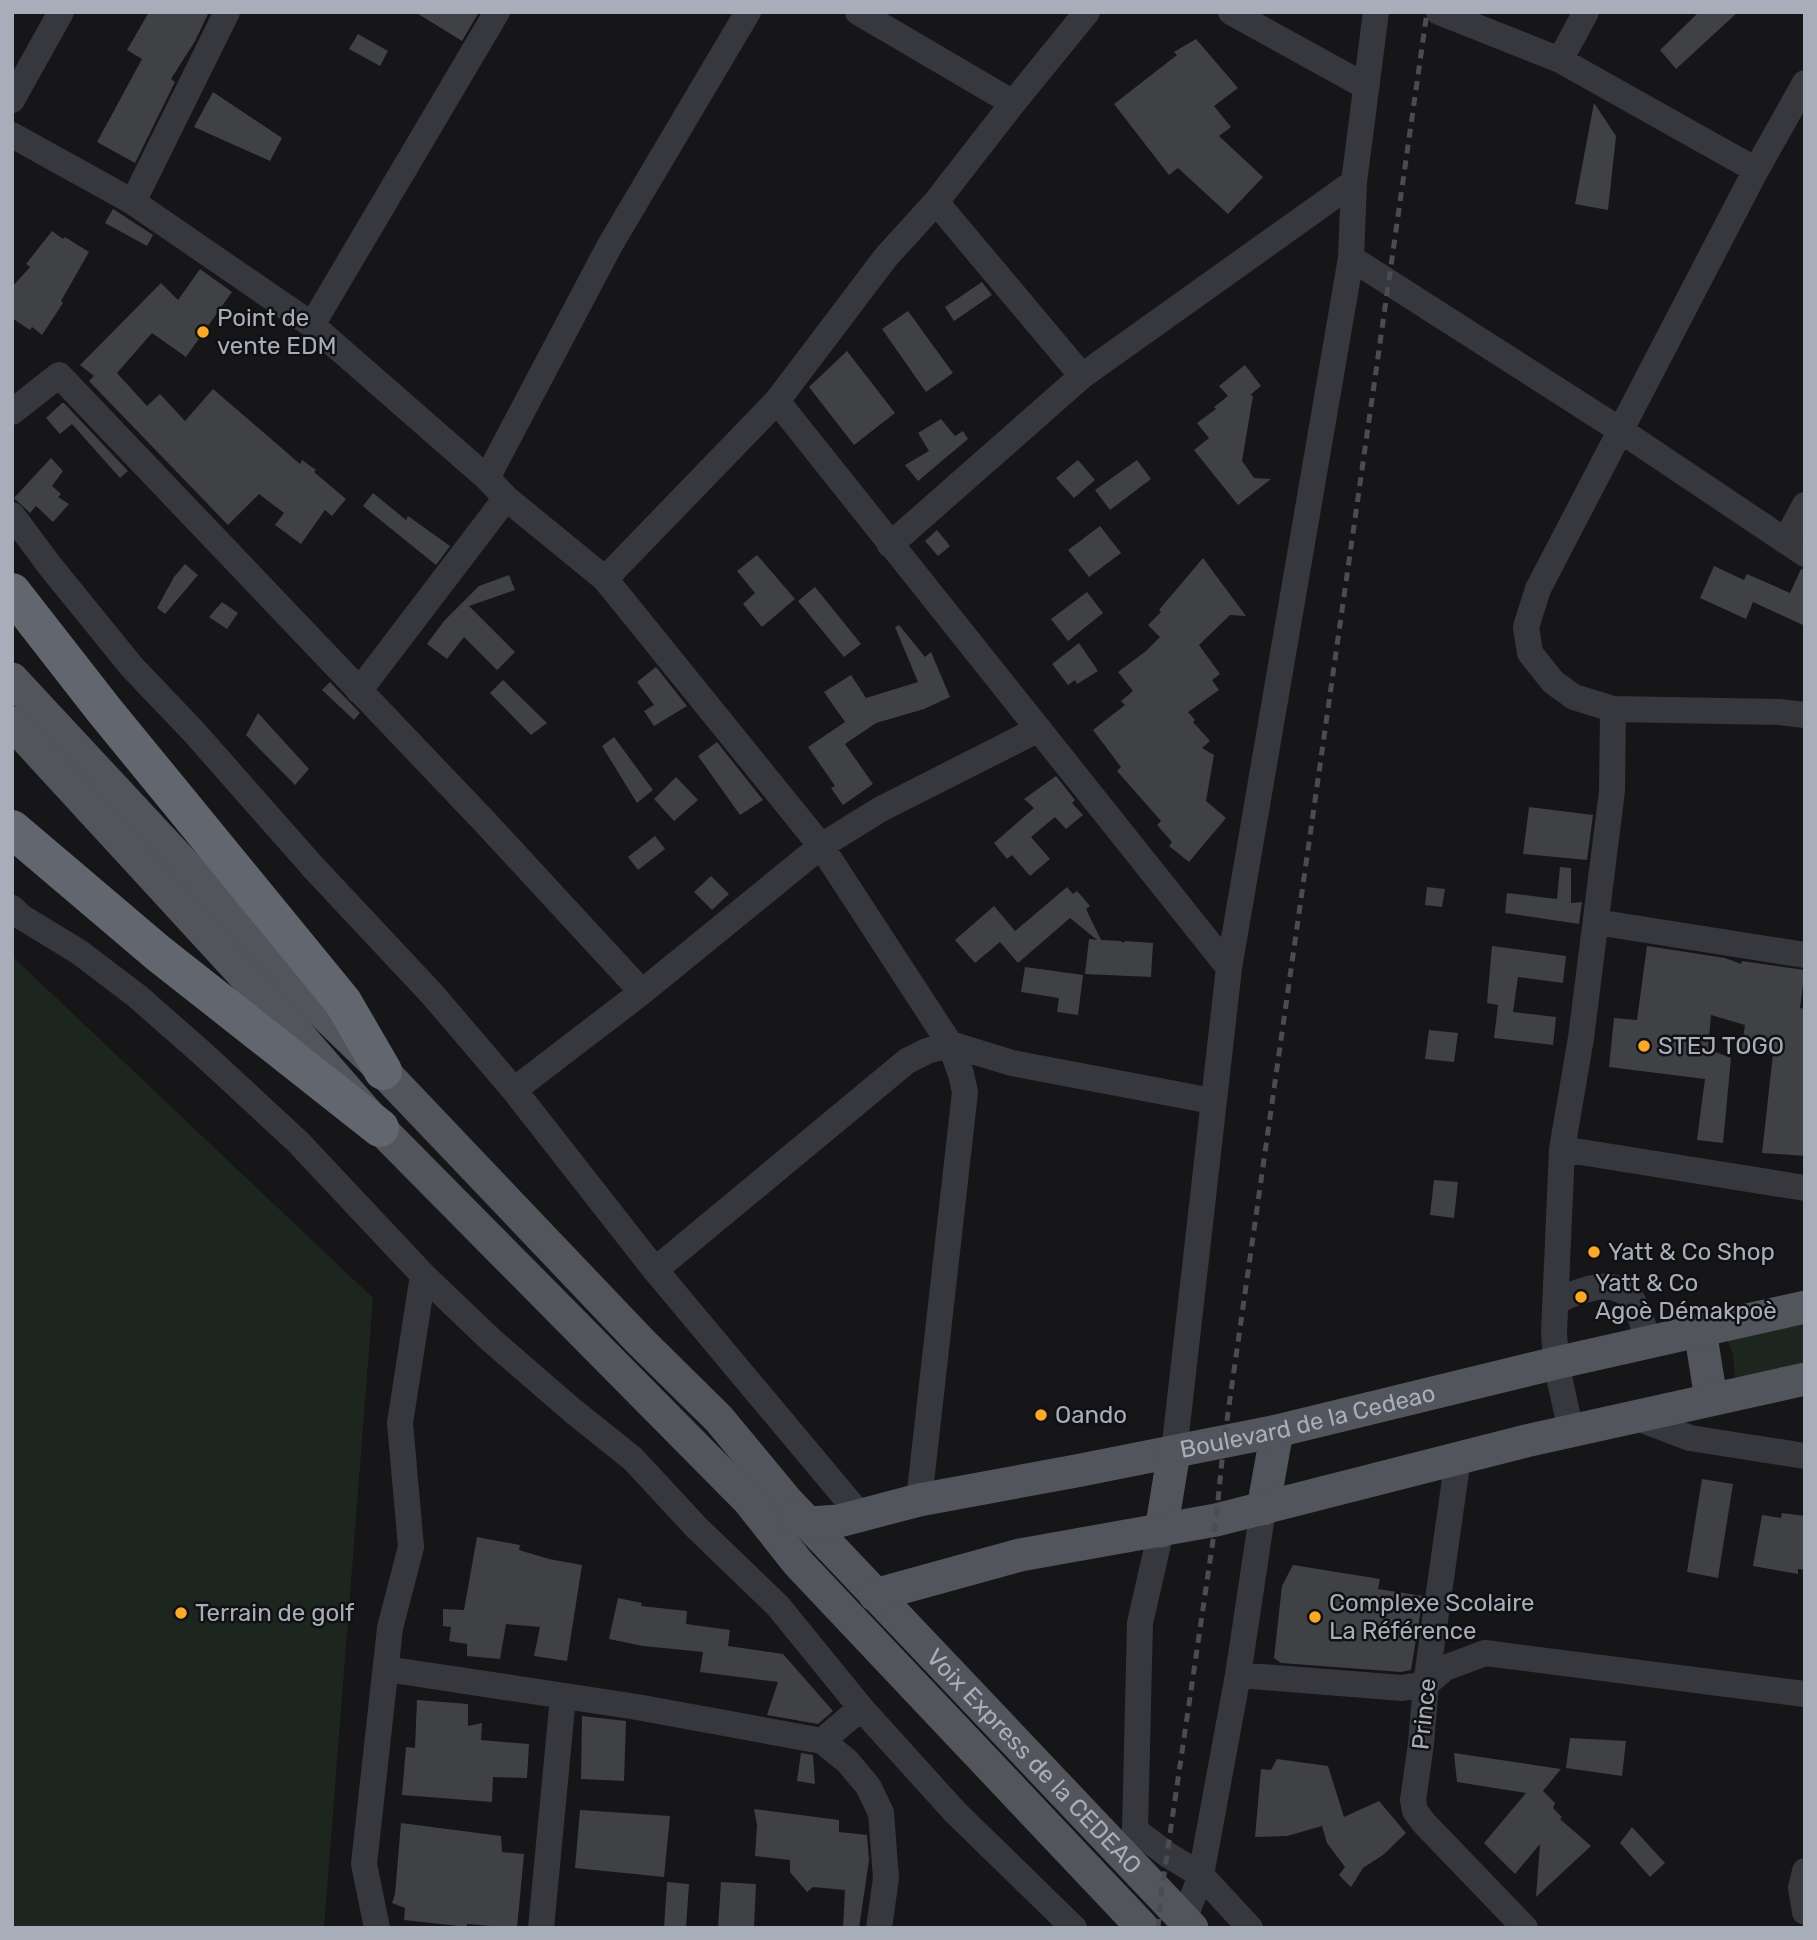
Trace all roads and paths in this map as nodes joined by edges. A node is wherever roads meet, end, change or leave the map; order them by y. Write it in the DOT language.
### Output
graph roads {
  1 [pos="61,12"];
  2 [pos="227,12"];
  3 [pos="497,12"];
  4 [pos="748,12"];
  5 [pos="858,12"];
  6 [pos="1087,12"];
  7 [pos="1231,12"];
  8 [pos="1376,12"];
  9 [pos="1438,12"];
  10 [pos="1586,12"];
  11 [pos="1560,60"];
  12 [pos="1805,83"];
  13 [pos="1365,86"];
  14 [pos="12,100"];
  15 [pos="1013,103"];
  16 [pos="12,135"];
  17 [pos="1756,170"];
  18 [pos="1354,182"];
  19 [pos="133,202"];
  20 [pos="936,202"];
  21 [pos="1352,258"];
  22 [pos="312,325"];
  23 [pos="1082,376"];
  24 [pos="777,401"];
  25 [pos="12,412"];
  26 [pos="1620,430"];
  27 [pos="487,478"];
  28 [pos="506,498"];
  29 [pos="1805,505"];
  30 [pos="12,515"];
  31 [pos="890,545"];
  32 [pos="1795,547"];
  33 [pos="605,579"];
  34 [pos="12,592"];
  35 [pos="12,680"];
  36 [pos="359,691"];
  37 [pos="1613,709"];
  38 [pos="1805,715"];
  39 [pos="12,723"];
  40 [pos="1039,729"];
  41 [pos="12,829"];
  42 [pos="821,846"];
  43 [pos="12,908"];
  44 [pos="1596,922"];
  45 [pos="1805,955"];
  46 [pos="1229,968"];
  47 [pos="642,992"];
  48 [pos="950,1044"];
  49 [pos="383,1071"];
  50 [pos="514,1090"];
  51 [pos="1212,1101"];
  52 [pos="380,1128"];
  53 [pos="1562,1149"];
  54 [pos="1805,1188"];
  55 [pos="655,1270"];
  56 [pos="423,1275"];
  57 [pos="1556,1301"];
  58 [pos="1805,1307"];
  59 [pos="1700,1330"];
  60 [pos="1649,1342"];
  61 [pos="1556,1363"];
  62 [pos="1805,1379"];
  63 [pos="1711,1399"];
  64 [pos="1635,1417"];
  65 [pos="1277,1431"];
  66 [pos="1571,1431"];
  67 [pos="1174,1452"];
  68 [pos="1805,1456"];
  69 [pos="1458,1458"];
  70 [pos="919,1500"];
  71 [pos="749,1501"];
  72 [pos="1263,1509"];
  73 [pos="861,1516"];
  74 [pos="808,1523"];
  75 [pos="1161,1531"];
  76 [pos="798,1563"];
  77 [pos="875,1595"];
  78 [pos="386,1670"];
  79 [pos="1237,1675"];
  80 [pos="1426,1684"];
  81 [pos="1805,1694"];
  82 [pos="563,1697"];
  83 [pos="861,1708"];
  84 [pos="822,1741"];
  85 [pos="1805,1871"];
  86 [pos="1201,1875"];
  87 [pos="1805,1912"];
  88 [pos="1129,1921"];
  89 [pos="1188,1924"];
  90 [pos="377,1928"];
  91 [pos="541,1928"];
  92 [pos="879,1928"];
  93 [pos="1074,1928"];
  94 [pos="1250,1928"];
  95 [pos="1525,1928"];
  1 -- 14 [label="street"];
  2 -- 19 [label="street"];
  3 -- 22 [label="street"];
  4 -- 27 [label="street"];
  5 -- 15 [label="street"];
  6 -- 15 [label="street"];
  7 -- 13 [label="street"];
  8 -- 13 [label="street"];
  9 -- 11 [label="street"];
  10 -- 11 [label="street"];
  11 -- 17 [label="street"];
  12 -- 17 [label="street"];
  13 -- 18 [label="street"];
  15 -- 20 [label="street"];
  16 -- 19 [label="street"];
  17 -- 26 [label="street"];
  18 -- 21 [label="street"];
  18 -- 23 [label="street"];
  19 -- 22 [label="street"];
  20 -- 23 [label="street"];
  20 -- 24 [label="street"];
  21 -- 26 [label="street"];
  21 -- 46 [label="street"];
  22 -- 27 [label="street"];
  23 -- 31 [label="street"];
  24 -- 31 [label="street"];
  24 -- 33 [label="street"];
  25 -- 36 [label="street"];
  26 -- 32 [label="street"];
  26 -- 37 [label="street"];
  27 -- 28 [label="street"];
  28 -- 33 [label="street"];
  28 -- 36 [label="street"];
  29 -- 32 [label="street"];
  30 -- 50 [label="street"];
  31 -- 40 [label="street"];
  33 -- 42 [label="street"];
  34 -- 49 [label="highway"];
  35 -- 49 [label="main road"];
  36 -- 47 [label="street"];
  37 -- 38 [label="street"];
  37 -- 44 [label="street"];
  39 -- 52 [label="main road"];
  40 -- 42 [label="street"];
  40 -- 46 [label="street"];
  41 -- 52 [label="highway"];
  42 -- 47 [label="street"];
  42 -- 48 [label="street"];
  43 -- 56 [label="street"];
  44 -- 45 [label="street"];
  44 -- 53 [label="street"];
  46 -- 51 [label="street"];
  47 -- 50 [label="street"];
  48 -- 51 [label="street"];
  48 -- 55 [label="street"];
  48 -- 70 [label="street"];
  49 -- 74 [label="main road"];
  50 -- 55 [label="street"];
  51 -- 67 [label="street"];
  52 -- 71 [label="main road"];
  53 -- 54 [label="street"];
  53 -- 57 [label="street"];
  55 -- 73 [label="street"];
  56 -- 78 [label="street"];
  56 -- 83 [label="street"];
  57 -- 60 [label="street"];
  57 -- 61 [label="street"];
  58 -- 59 [label="main road, Boulevard de la Cedeao"];
  59 -- 60 [label="main road, Boulevard de la Cedeao"];
  59 -- 63 [label="main road"];
  60 -- 61 [label="main road, Boulevard de la Cedeao"];
  61 -- 65 [label="main road, Boulevard de la Cedeao"];
  61 -- 66 [label="street"];
  62 -- 63 [label="main road"];
  63 -- 64 [label="main road"];
  64 -- 66 [label="main road"];
  64 -- 68 [label="street"];
  65 -- 67 [label="main road, Boulevard de la Cedeao"];
  65 -- 72 [label="main road"];
  66 -- 69 [label="main road"];
  67 -- 70 [label="main road, Boulevard de la Cedeao"];
  67 -- 75 [label="main road"];
  69 -- 72 [label="main road"];
  69 -- 80 [label="street, Prince"];
  70 -- 73 [label="main road, Boulevard de la Cedeao"];
  71 -- 74 [label="main road"];
  71 -- 76 [label="main road"];
  72 -- 75 [label="main road"];
  72 -- 79 [label="street"];
  73 -- 74 [label="main road, Boulevard de la Cedeao"];
  74 -- 77 [label="main road"];
  75 -- 77 [label="main road"];
  75 -- 86 [label="street"];
  76 -- 77 [label="main road"];
  76 -- 88 [label="main road"];
  77 -- 89 [label="main road, Voix Express de la CEDEAO"];
  78 -- 82 [label="street"];
  78 -- 90 [label="street"];
  79 -- 80 [label="street"];
  79 -- 86 [label="street"];
  80 -- 81 [label="street"];
  80 -- 95 [label="street, Prince"];
  82 -- 84 [label="street"];
  82 -- 91 [label="street"];
  83 -- 84 [label="street"];
  83 -- 93 [label="street"];
  84 -- 92 [label="street"];
  85 -- 87 [label="street"];
  86 -- 89 [label="street"];
  86 -- 94 [label="street"];
}
